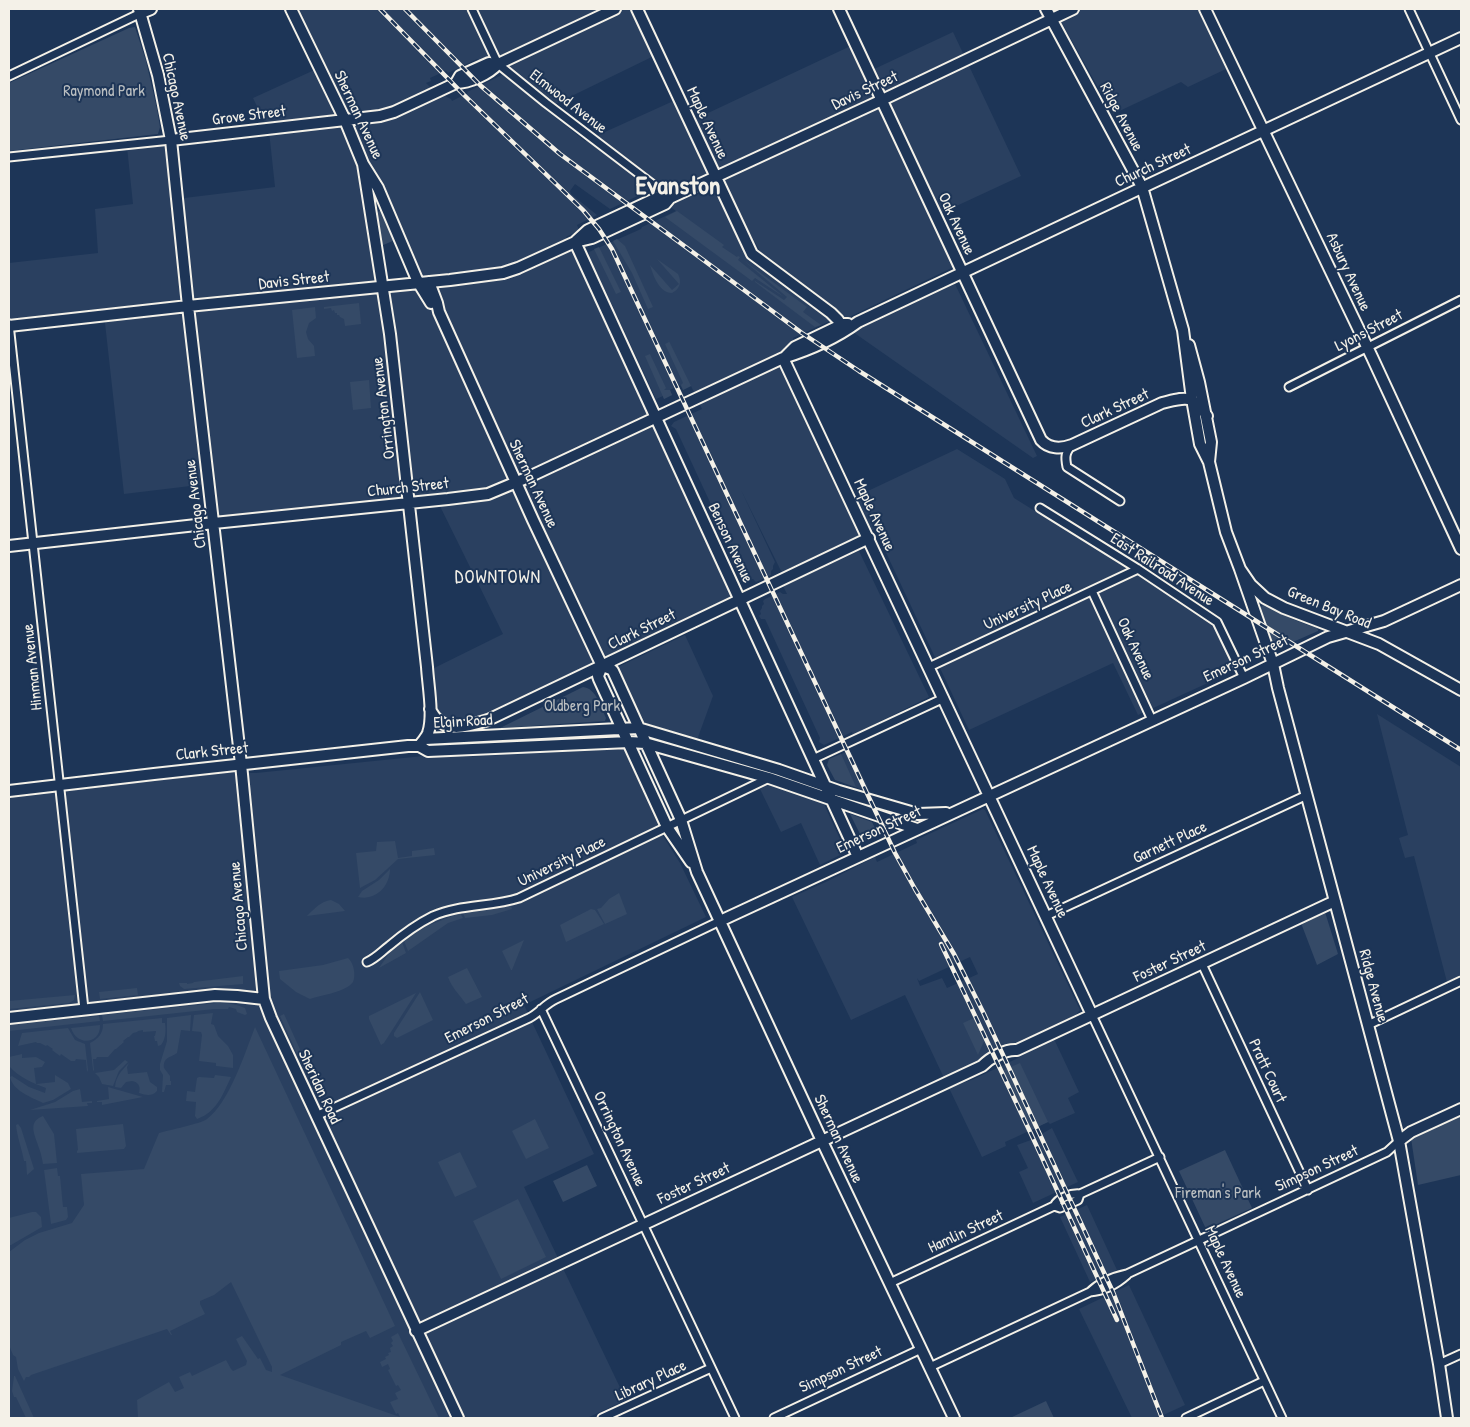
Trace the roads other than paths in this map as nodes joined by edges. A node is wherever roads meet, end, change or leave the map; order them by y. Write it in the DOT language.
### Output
graph roads {
  1 [pos="151,9"];
  2 [pos="291,9"];
  3 [pos="472,9"];
  4 [pos="615,9"];
  5 [pos="637,9"];
  6 [pos="840,9"];
  7 [pos="1046,9"];
  8 [pos="1073,9"];
  9 [pos="1205,9"];
  10 [pos="1408,9"];
  11 [pos="140,11"];
  12 [pos="1052,19"];
  13 [pos="1461,38"];
  14 [pos="1430,53"];
  15 [pos="498,64"];
  16 [pos="9,76"];
  17 [pos="882,100"];
  18 [pos="345,120"];
  19 [pos="1461,120"];
  20 [pos="1264,130"];
  21 [pos="171,140"];
  22 [pos="9,157"];
  23 [pos="363,164"];
  24 [pos="715,177"];
  25 [pos="1142,187"];
  26 [pos="670,198"];
  27 [pos="575,242"];
  28 [pos="963,273"];
  29 [pos="424,282"];
  30 [pos="383,286"];
  31 [pos="1461,300"];
  32 [pos="188,306"];
  33 [pos="858,322"];
  34 [pos="9,324"];
  35 [pos="841,325"];
  36 [pos="1182,330"];
  37 [pos="1368,348"];
  38 [pos="783,358"];
  39 [pos="1289,387"];
  40 [pos="1192,399"];
  41 [pos="1206,416"];
  42 [pos="656,418"];
  43 [pos="1072,445"];
  44 [pos="1052,447"];
  45 [pos="1209,462"];
  46 [pos="516,483"];
  47 [pos="1120,501"];
  48 [pos="410,503"];
  49 [pos="1040,508"];
  50 [pos="214,523"];
  51 [pos="869,538"];
  52 [pos="33,544"];
  53 [pos="9,546"];
  54 [pos="1461,549"];
  55 [pos="1138,569"];
  56 [pos="1240,569"];
  57 [pos="1461,585"];
  58 [pos="1092,591"];
  59 [pos="740,600"];
  60 [pos="1346,632"];
  61 [pos="591,644"];
  62 [pos="1273,664"];
  63 [pos="602,666"];
  64 [pos="930,667"];
  65 [pos="586,673"];
  66 [pos="1244,678"];
  67 [pos="1461,690"];
  68 [pos="944,698"];
  69 [pos="430,708"];
  70 [pos="1152,720"];
  71 [pos="622,728"];
  72 [pos="638,728"];
  73 [pos="629,742"];
  74 [pos="422,743"];
  75 [pos="645,743"];
  76 [pos="813,759"];
  77 [pos="241,764"];
  78 [pos="769,778"];
  79 [pos="59,785"];
  80 [pos="826,786"];
  81 [pos="9,791"];
  82 [pos="990,795"];
  83 [pos="1307,795"];
  84 [pos="832,799"];
  85 [pos="952,813"];
  86 [pos="681,820"];
  87 [pos="667,827"];
  88 [pos="917,829"];
  89 [pos="858,857"];
  90 [pos="697,872"];
  91 [pos="1335,901"];
  92 [pos="1046,916"];
  93 [pos="720,921"];
  94 [pos="367,962"];
  95 [pos="1202,964"];
  96 [pos="1461,981"];
  97 [pos="264,999"];
  98 [pos="84,1009"];
  99 [pos="541,1009"];
  100 [pos="1092,1015"];
  101 [pos="9,1018"];
  102 [pos="1368,1025"];
  103 [pos="1461,1109"];
  104 [pos="316,1116"];
  105 [pos="1399,1140"];
  106 [pos="822,1141"];
  107 [pos="1160,1157"];
  108 [pos="1308,1190"];
  109 [pos="643,1225"];
  110 [pos="1199,1241"];
  111 [pos="890,1283"];
  112 [pos="416,1331"];
  113 [pos="921,1349"];
  114 [pos="1461,1354"];
  115 [pos="1439,1364"];
  116 [pos="930,1367"];
  117 [pos="711,1368"];
  118 [pos="1264,1381"];
  119 [pos="458,1418"];
  120 [pos="602,1418"];
  121 [pos="735,1418"];
  122 [pos="774,1418"];
  123 [pos="954,1418"];
  124 [pos="1186,1418"];
  125 [pos="1282,1418"];
  126 [pos="1447,1418"];
  1 -- 11 [label="street"];
  2 -- 18 [label="street, Sherman Avenue"];
  3 -- 15 [label="street, Elmwood Avenue"];
  4 -- 15 [label="street, Grove Street"];
  5 -- 24 [label="street, Maple Avenue"];
  6 -- 17 [label="street, Oak Avenue"];
  7 -- 12 [label="street, Ridge Avenue"];
  8 -- 12 [label="street, Davis Street"];
  9 -- 20 [label="street, Asbury Avenue"];
  10 -- 14 [label="street"];
  11 -- 16 [label="street"];
  11 -- 21 [label="street, Chicago Avenue"];
  12 -- 17 [label="street, Davis Street"];
  12 -- 25 [label="street, Ridge Avenue"];
  13 -- 14 [label="street, Church Street"];
  14 -- 19 [label="street"];
  14 -- 20 [label="street, Church Street"];
  15 -- 18 [label="street, Grove Street"];
  15 -- 26 [label="street, Elmwood Avenue"];
  17 -- 24 [label="street, Davis Street"];
  17 -- 28 [label="street, Oak Avenue"];
  18 -- 21 [label="street, Grove Street"];
  18 -- 23 [label="street, Sherman Avenue"];
  20 -- 25 [label="street, Church Street"];
  20 -- 37 [label="street, Asbury Avenue"];
  21 -- 22 [label="street, Grove Street"];
  21 -- 32 [label="street, Chicago Avenue"];
  23 -- 29 [label="street, Sherman Avenue"];
  23 -- 30 [label="street, Orrington Avenue"];
  24 -- 26 [label="street, Davis Street"];
  24 -- 35 [label="street, Maple Avenue"];
  25 -- 28 [label="street, Church Street"];
  25 -- 36 [label="street, Ridge Avenue"];
  26 -- 27 [label="street, Davis Street"];
  27 -- 29 [label="street, Davis Street"];
  27 -- 42 [label="street, Benson Avenue"];
  28 -- 33 [label="street, Church Street"];
  28 -- 44 [label="street, Oak Avenue"];
  29 -- 30 [label="street, Davis Street"];
  29 -- 46 [label="street, Sherman Avenue"];
  30 -- 32 [label="street, Davis Street"];
  30 -- 48 [label="street, Orrington Avenue"];
  31 -- 37 [label="street, Lyons Street"];
  32 -- 34 [label="street, Davis Street"];
  32 -- 50 [label="street, Chicago Avenue"];
  33 -- 35 [label="street, Church Street"];
  33 -- 38 [label="street, Church Street"];
  34 -- 52 [label="street, Hinman Avenue"];
  35 -- 38 [label="street, Church Street"];
  36 -- 40 [label="street, Ridge Avenue"];
  36 -- 41 [label="street, Ridge Avenue"];
  37 -- 39 [label="street, Lyons Street"];
  37 -- 54 [label="street, Asbury Avenue"];
  38 -- 42 [label="street, Church Street"];
  38 -- 51 [label="street, Maple Avenue"];
  40 -- 41 [label="street"];
  40 -- 43 [label="street, Clark Street"];
  40 -- 45 [label="street, Ridge Avenue"];
  41 -- 45 [label="street, Ridge Avenue"];
  42 -- 46 [label="street, Church Street"];
  42 -- 59 [label="street, Benson Avenue"];
  43 -- 44 [label="street, Clark Street"];
  43 -- 47 [label="street"];
  45 -- 56 [label="street, Green Bay Road"];
  46 -- 48 [label="street, Church Street"];
  46 -- 61 [label="street, Sherman Avenue"];
  48 -- 50 [label="street, Church Street"];
  48 -- 69 [label="street, Orrington Avenue"];
  49 -- 55 [label="street, East Railroad Avenue"];
  50 -- 52 [label="street, Church Street"];
  50 -- 77 [label="street, Chicago Avenue"];
  51 -- 59 [label="street, Clark Street"];
  51 -- 64 [label="street, Maple Avenue"];
  52 -- 53 [label="street, Church Street"];
  52 -- 79 [label="street, Hinman Avenue"];
  55 -- 58 [label="street, University Place"];
  55 -- 66 [label="street, East Railroad Avenue"];
  56 -- 60 [label="street, Green Bay Road"];
  56 -- 62 [label="street, Ridge Avenue"];
  57 -- 60 [label="street, Emerson Street"];
  58 -- 64 [label="street, University Place"];
  58 -- 70 [label="street, Oak Avenue"];
  59 -- 63 [label="street, Clark Street"];
  59 -- 76 [label="street, Benson Avenue"];
  60 -- 62 [label="street, Emerson Street"];
  60 -- 67 [label="street, Green Bay Road"];
  61 -- 63 [label="street, Sherman Avenue"];
  61 -- 65 [label="street"];
  62 -- 66 [label="street, Emerson Street"];
  62 -- 83 [label="street, Ridge Avenue"];
  63 -- 65 [label="street, Clark Street"];
  63 -- 71 [label="street, Sherman Avenue"];
  63 -- 72 [label="street, Sherman Avenue"];
  64 -- 68 [label="street, Maple Avenue"];
  65 -- 69 [label="street, Clark Street"];
  66 -- 70 [label="street, Emerson Street"];
  68 -- 76 [label="street"];
  68 -- 82 [label="street, Maple Avenue"];
  69 -- 74 [label="street, Orrington Avenue"];
  70 -- 82 [label="street, Emerson Street"];
  71 -- 72 [label="street, Elgin Road"];
  71 -- 73 [label="street, Sherman Avenue"];
  71 -- 74 [label="street, Elgin Road"];
  72 -- 75 [label="street, Sherman Avenue"];
  72 -- 80 [label="street, Elgin Road"];
  73 -- 74 [label="street, Elgin Road"];
  73 -- 75 [label="street, Elgin Road"];
  73 -- 87 [label="street, Sherman Avenue"];
  74 -- 77 [label="street, Clark Street"];
  75 -- 78 [label="street, Elgin Road"];
  75 -- 86 [label="street, Sherman Avenue"];
  76 -- 80 [label="street, Benson Avenue"];
  77 -- 79 [label="street, Clark Street"];
  77 -- 97 [label="street, Chicago Avenue"];
  78 -- 84 [label="street, Elgin Road"];
  78 -- 86 [label="street, University Place"];
  79 -- 81 [label="street, Clark Street"];
  79 -- 98 [label="street, Hinman Avenue"];
  80 -- 84 [label="street, Benson Avenue"];
  80 -- 85 [label="street, Elgin Road"];
  82 -- 85 [label="street, Emerson Street"];
  82 -- 92 [label="street, Maple Avenue"];
  83 -- 91 [label="street, Ridge Avenue"];
  83 -- 92 [label="street, Garnett Place"];
  84 -- 88 [label="street, Elgin Road"];
  84 -- 89 [label="street, Benson Avenue"];
  85 -- 88 [label="street, Emerson Street"];
  86 -- 87 [label="street, University Place"];
  86 -- 90 [label="street, Sherman Avenue"];
  87 -- 90 [label="street, Sherman Avenue"];
  87 -- 94 [label="street, University Place"];
  88 -- 89 [label="street, Emerson Street"];
  89 -- 93 [label="street, Emerson Street"];
  90 -- 93 [label="street, Sherman Avenue"];
  91 -- 95 [label="street, Foster Street"];
  91 -- 102 [label="street, Ridge Avenue"];
  92 -- 100 [label="street, Maple Avenue"];
  93 -- 99 [label="street, Emerson Street"];
  93 -- 106 [label="street, Sherman Avenue"];
  95 -- 100 [label="street, Foster Street"];
  95 -- 108 [label="street, Pratt Court"];
  96 -- 102 [label="street"];
  97 -- 98 [label="street"];
  97 -- 104 [label="street, Sheridan Road"];
  98 -- 101 [label="street"];
  99 -- 104 [label="street, Emerson Street"];
  99 -- 109 [label="street, Orrington Avenue"];
  100 -- 106 [label="street, Foster Street"];
  100 -- 107 [label="street, Maple Avenue"];
  102 -- 105 [label="street, Ridge Avenue"];
  103 -- 105 [label="street, Simpson Street"];
  104 -- 112 [label="street, Sheridan Road"];
  105 -- 108 [label="street, Simpson Street"];
  105 -- 115 [label="street, Ridge Avenue"];
  106 -- 109 [label="street, Foster Street"];
  106 -- 111 [label="street, Sherman Avenue"];
  107 -- 110 [label="street, Maple Avenue"];
  107 -- 111 [label="street, Hamlin Street"];
  108 -- 110 [label="street, Simpson Street"];
  109 -- 112 [label="street, Foster Street"];
  109 -- 117 [label="street, Orrington Avenue"];
  110 -- 116 [label="street, Simpson Street"];
  110 -- 118 [label="street, Maple Avenue"];
  111 -- 113 [label="street, Sherman Avenue"];
  112 -- 119 [label="street, Sheridan Road"];
  113 -- 116 [label="street, Sherman Avenue"];
  113 -- 122 [label="street, Simpson Street"];
  114 -- 115 [label="street"];
  115 -- 126 [label="street, Ridge Avenue"];
  116 -- 123 [label="street, Sherman Avenue"];
  117 -- 120 [label="street, Library Place"];
  117 -- 121 [label="street, Orrington Avenue"];
  118 -- 124 [label="street"];
  118 -- 125 [label="street, Maple Avenue"];
}
